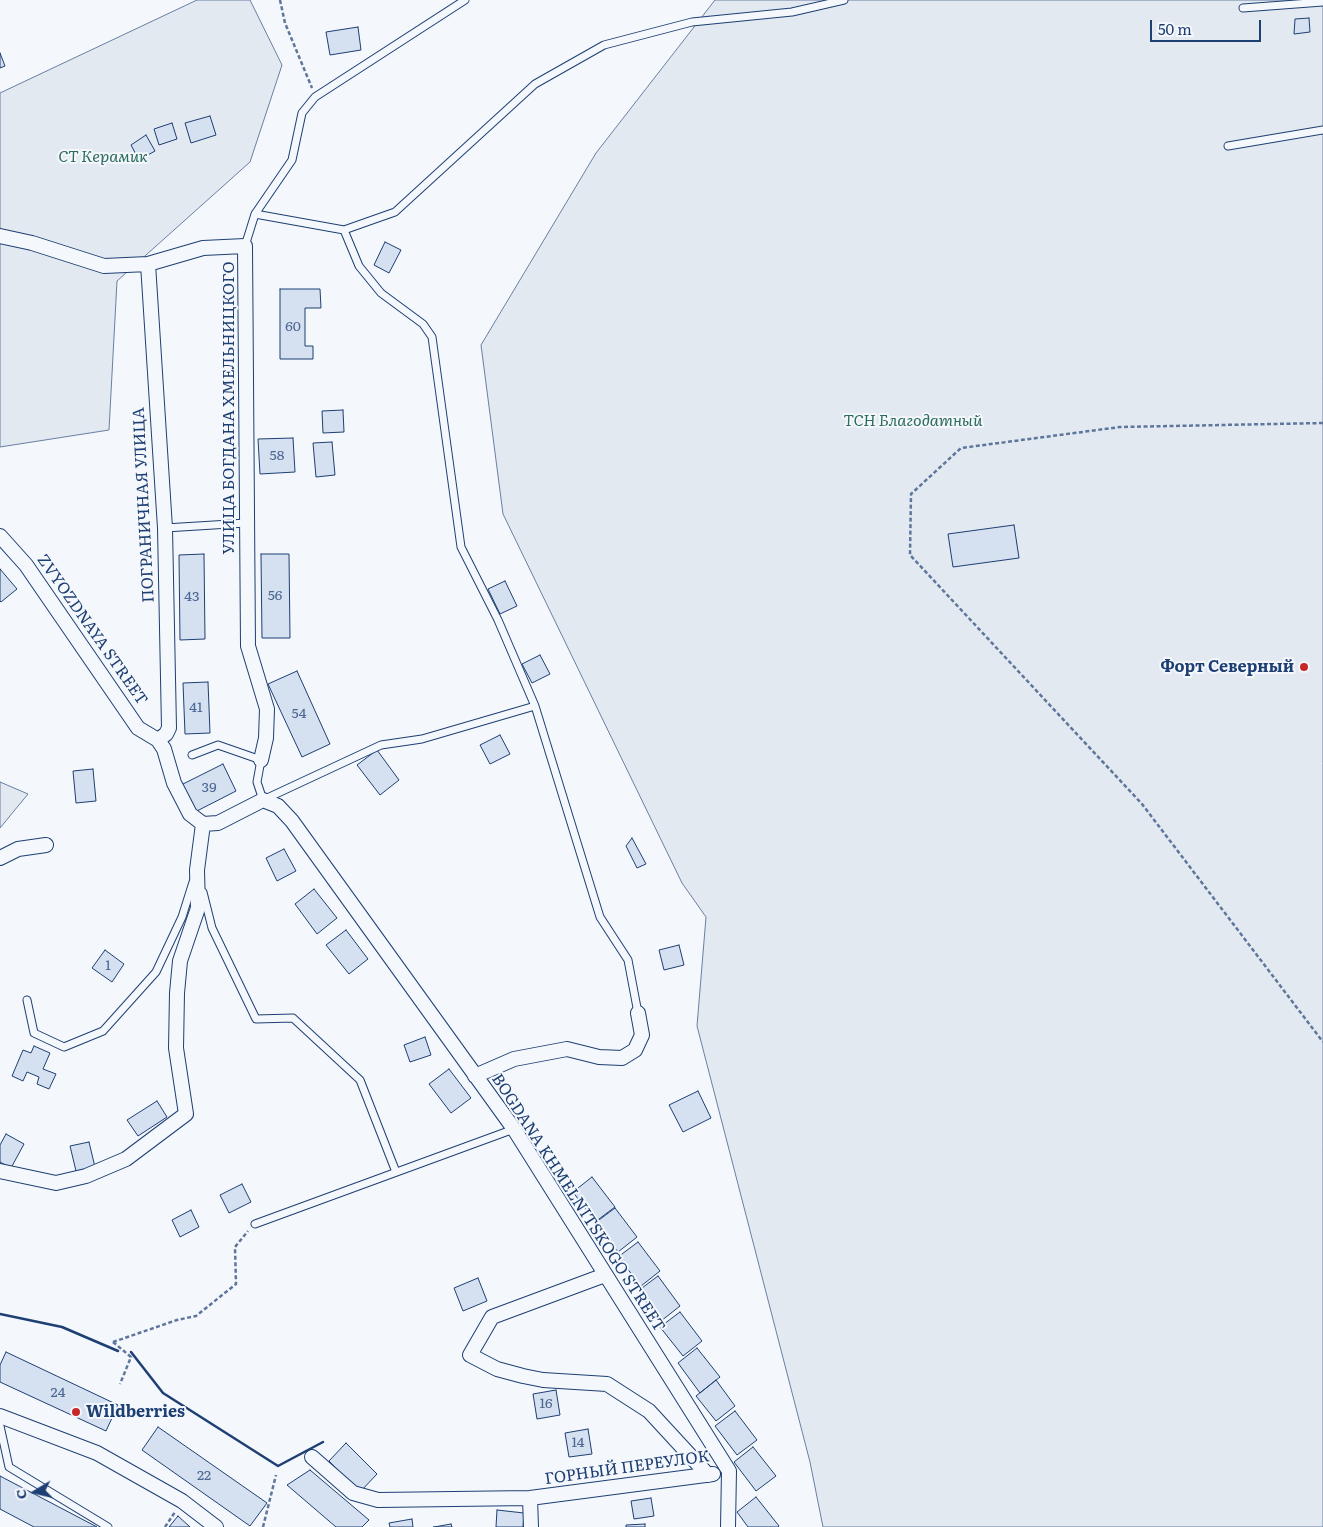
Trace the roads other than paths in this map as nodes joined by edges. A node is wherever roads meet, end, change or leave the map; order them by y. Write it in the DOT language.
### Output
graph roads {
  1 [pos="465,0"];
  2 [pos="844,0"];
  3 [pos="1323,2"];
  4 [pos="1243,8"];
  5 [pos="1323,130"];
  6 [pos="1228,146"];
  7 [pos="255,214"];
  8 [pos="344,230"];
  9 [pos="0,236"];
  10 [pos="245,246"];
  11 [pos="148,264"];
  12 [pos="246,523"];
  13 [pos="165,528"];
  14 [pos="0,536"];
  15 [pos="535,706"];
  16 [pos="158,740"];
  17 [pos="192,755"];
  18 [pos="262,760"];
  19 [pos="263,800"];
  20 [pos="203,824"];
  21 [pos="46,845"];
  22 [pos="0,858"];
  23 [pos="197,870"];
  24 [pos="27,1000"];
  25 [pos="638,1013"];
  26 [pos="475,1076"];
  27 [pos="514,1129"];
  28 [pos="0,1172"];
  29 [pos="396,1172"];
  30 [pos="255,1224"];
  31 [pos="605,1275"];
  32 [pos="0,1416"];
  33 [pos="0,1426"];
  34 [pos="312,1457"];
  35 [pos="729,1471"];
  36 [pos="708,1475"];
  37 [pos="530,1498"];
  38 [pos="108,1527"];
  39 [pos="216,1527"];
  40 [pos="531,1527"];
  41 [pos="728,1527"];
  1 -- 7 [label="lane"];
  2 -- 8 [label="lane"];
  3 -- 4 [label="lane"];
  5 -- 6 [label="lane"];
  7 -- 8 [label="lane"];
  7 -- 10 [label="lane"];
  8 -- 15 [label="lane"];
  9 -- 11 [label="street, УЛИЦА БОГДАНА ХМЕЛЬНИЦКОГО"];
  10 -- 11 [label="street, УЛИЦА БОГДАНА ХМЕЛЬНИЦКОГО"];
  10 -- 12 [label="street, УЛИЦА БОГДАНА ХМЕЛЬНИЦКОГО"];
  11 -- 13 [label="street, ПОГРАНИЧНАЯ УЛИЦА"];
  12 -- 13 [label="lane"];
  12 -- 18 [label="street, УЛИЦА БОГДАНА ХМЕЛЬНИЦКОГО"];
  13 -- 16 [label="street, ПОГРАНИЧНАЯ УЛИЦА"];
  14 -- 16 [label="street, ZVYOZDNAYA STREET"];
  15 -- 19 [label="lane"];
  15 -- 25 [label="lane"];
  16 -- 20 [label="street"];
  17 -- 18 [label="lane"];
  18 -- 19 [label="lane"];
  19 -- 20 [label="street"];
  19 -- 26 [label="street, BOGDANA KHMELNITSKOGO STREET"];
  20 -- 23 [label="street"];
  21 -- 22 [label="street"];
  23 -- 24 [label="lane"];
  23 -- 28 [label="street"];
  23 -- 29 [label="lane"];
  25 -- 26 [label="street"];
  26 -- 27 [label="street, BOGDANA KHMELNITSKOGO STREET"];
  27 -- 29 [label="lane"];
  27 -- 31 [label="street, BOGDANA KHMELNITSKOGO STREET"];
  29 -- 30 [label="lane"];
  31 -- 35 [label="street, BOGDANA KHMELNITSKOGO STREET"];
  31 -- 36 [label="street"];
  32 -- 39 [label="street"];
  33 -- 38 [label="lane"];
  34 -- 37 [label="street, ГОРНЫЙ ПЕРЕУЛОК"];
  35 -- 36 [label="street, ГОРНЫЙ ПЕРЕУЛОК"];
  35 -- 41 [label="street"];
  36 -- 37 [label="street, ГОРНЫЙ ПЕРЕУЛОК"];
  37 -- 40 [label="street"];
}
